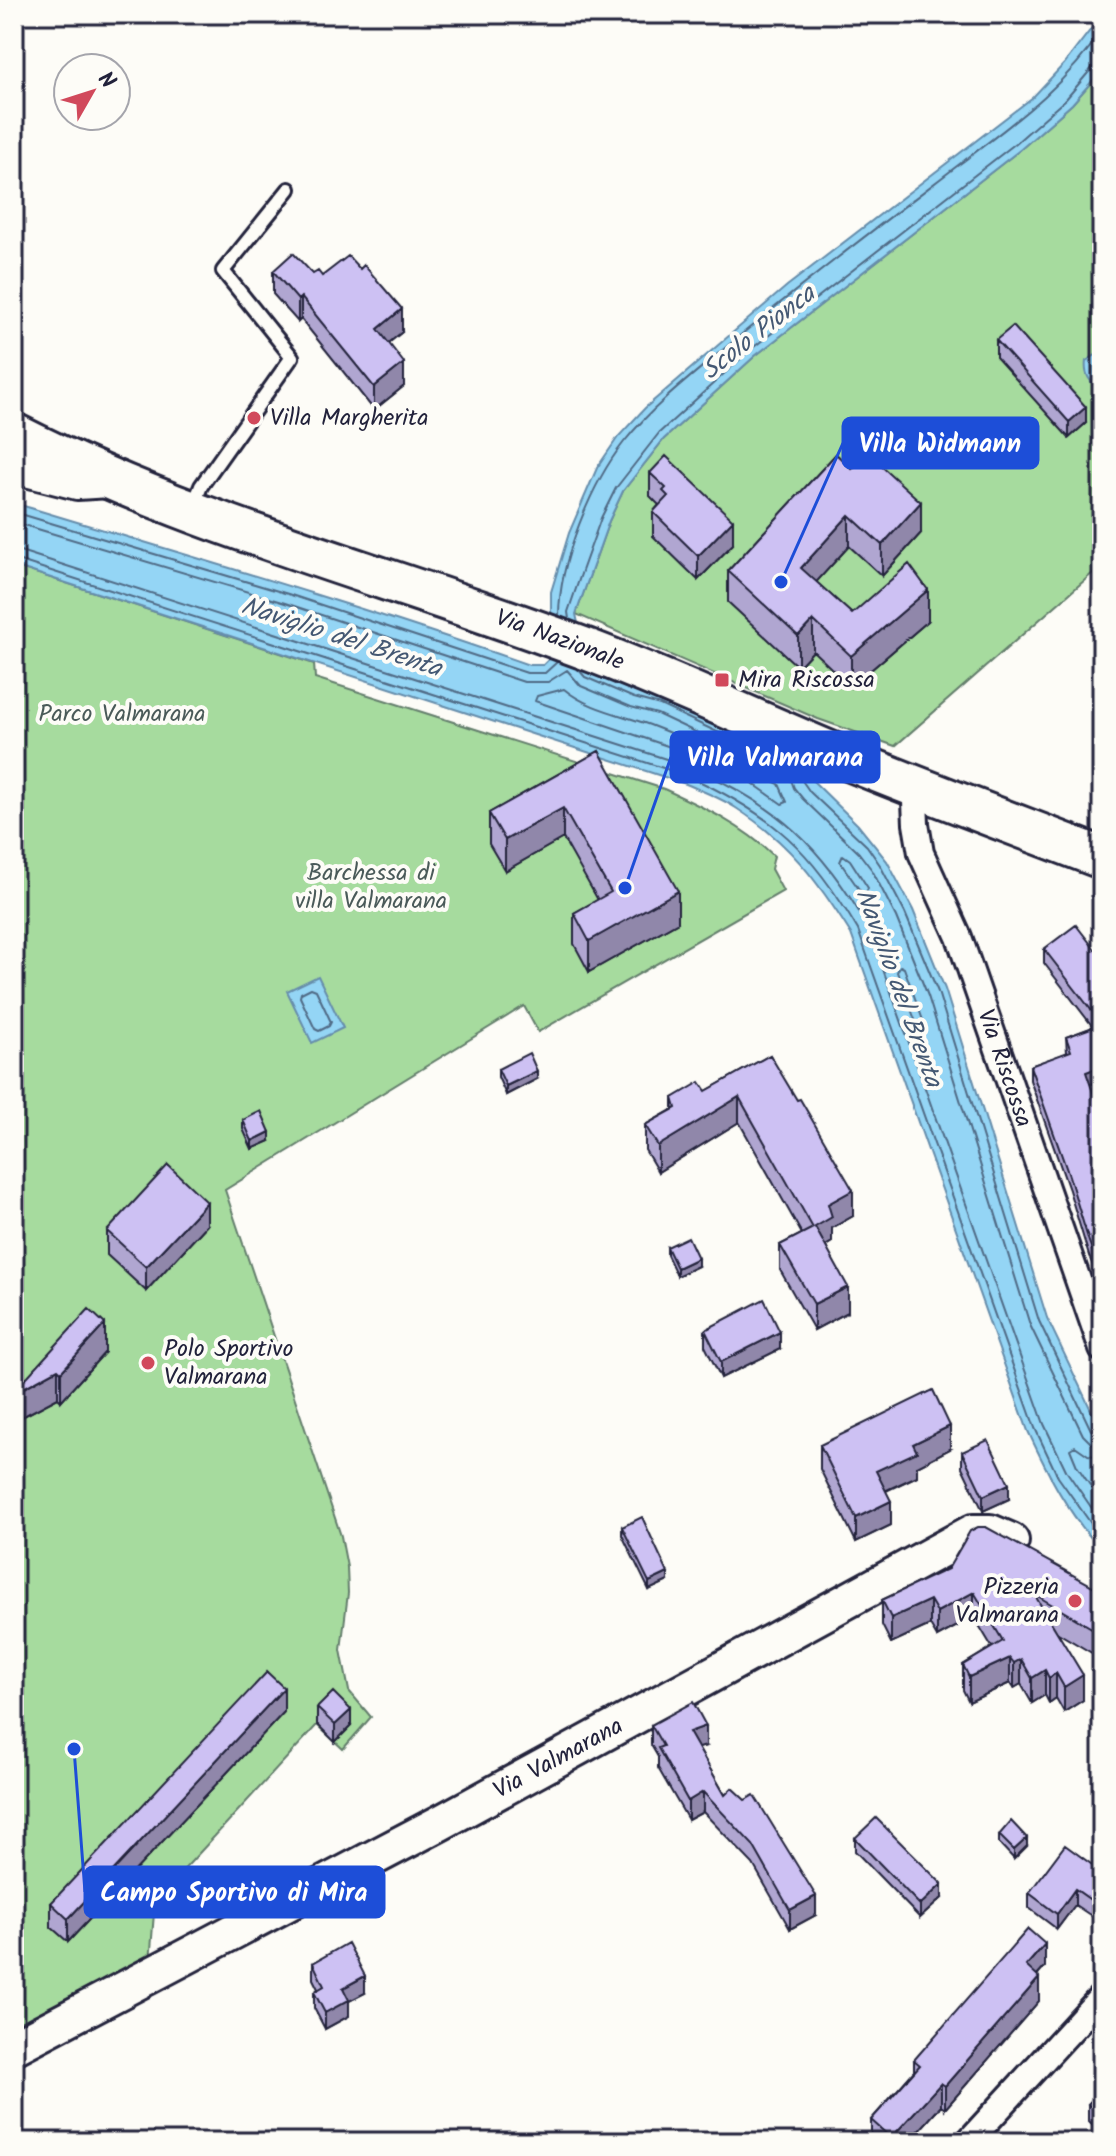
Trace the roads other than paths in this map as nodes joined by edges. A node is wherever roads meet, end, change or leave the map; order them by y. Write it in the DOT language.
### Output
graph roads {
  1 [pos="289,189"];
  2 [pos="15,446"];
  3 [pos="190,513"];
  4 [pos="919,787"];
  5 [pos="1102,858"];
  6 [pos="1102,1349"];
  7 [pos="1034,1554"];
  8 [pos="1102,1996"];
  9 [pos="14,2047"];
  10 [pos="968,2142"];
  1 -- 3 [label="lane"];
  2 -- 3 [label="main road, Via Nazionale"];
  3 -- 4 [label="main road, Via Nazionale"];
  4 -- 5 [label="main road, Via Nazionale"];
  4 -- 6 [label="street, Via Riscossa"];
  7 -- 9 [label="street, Via Valmarana"];
  8 -- 10 [label="street"];
}
